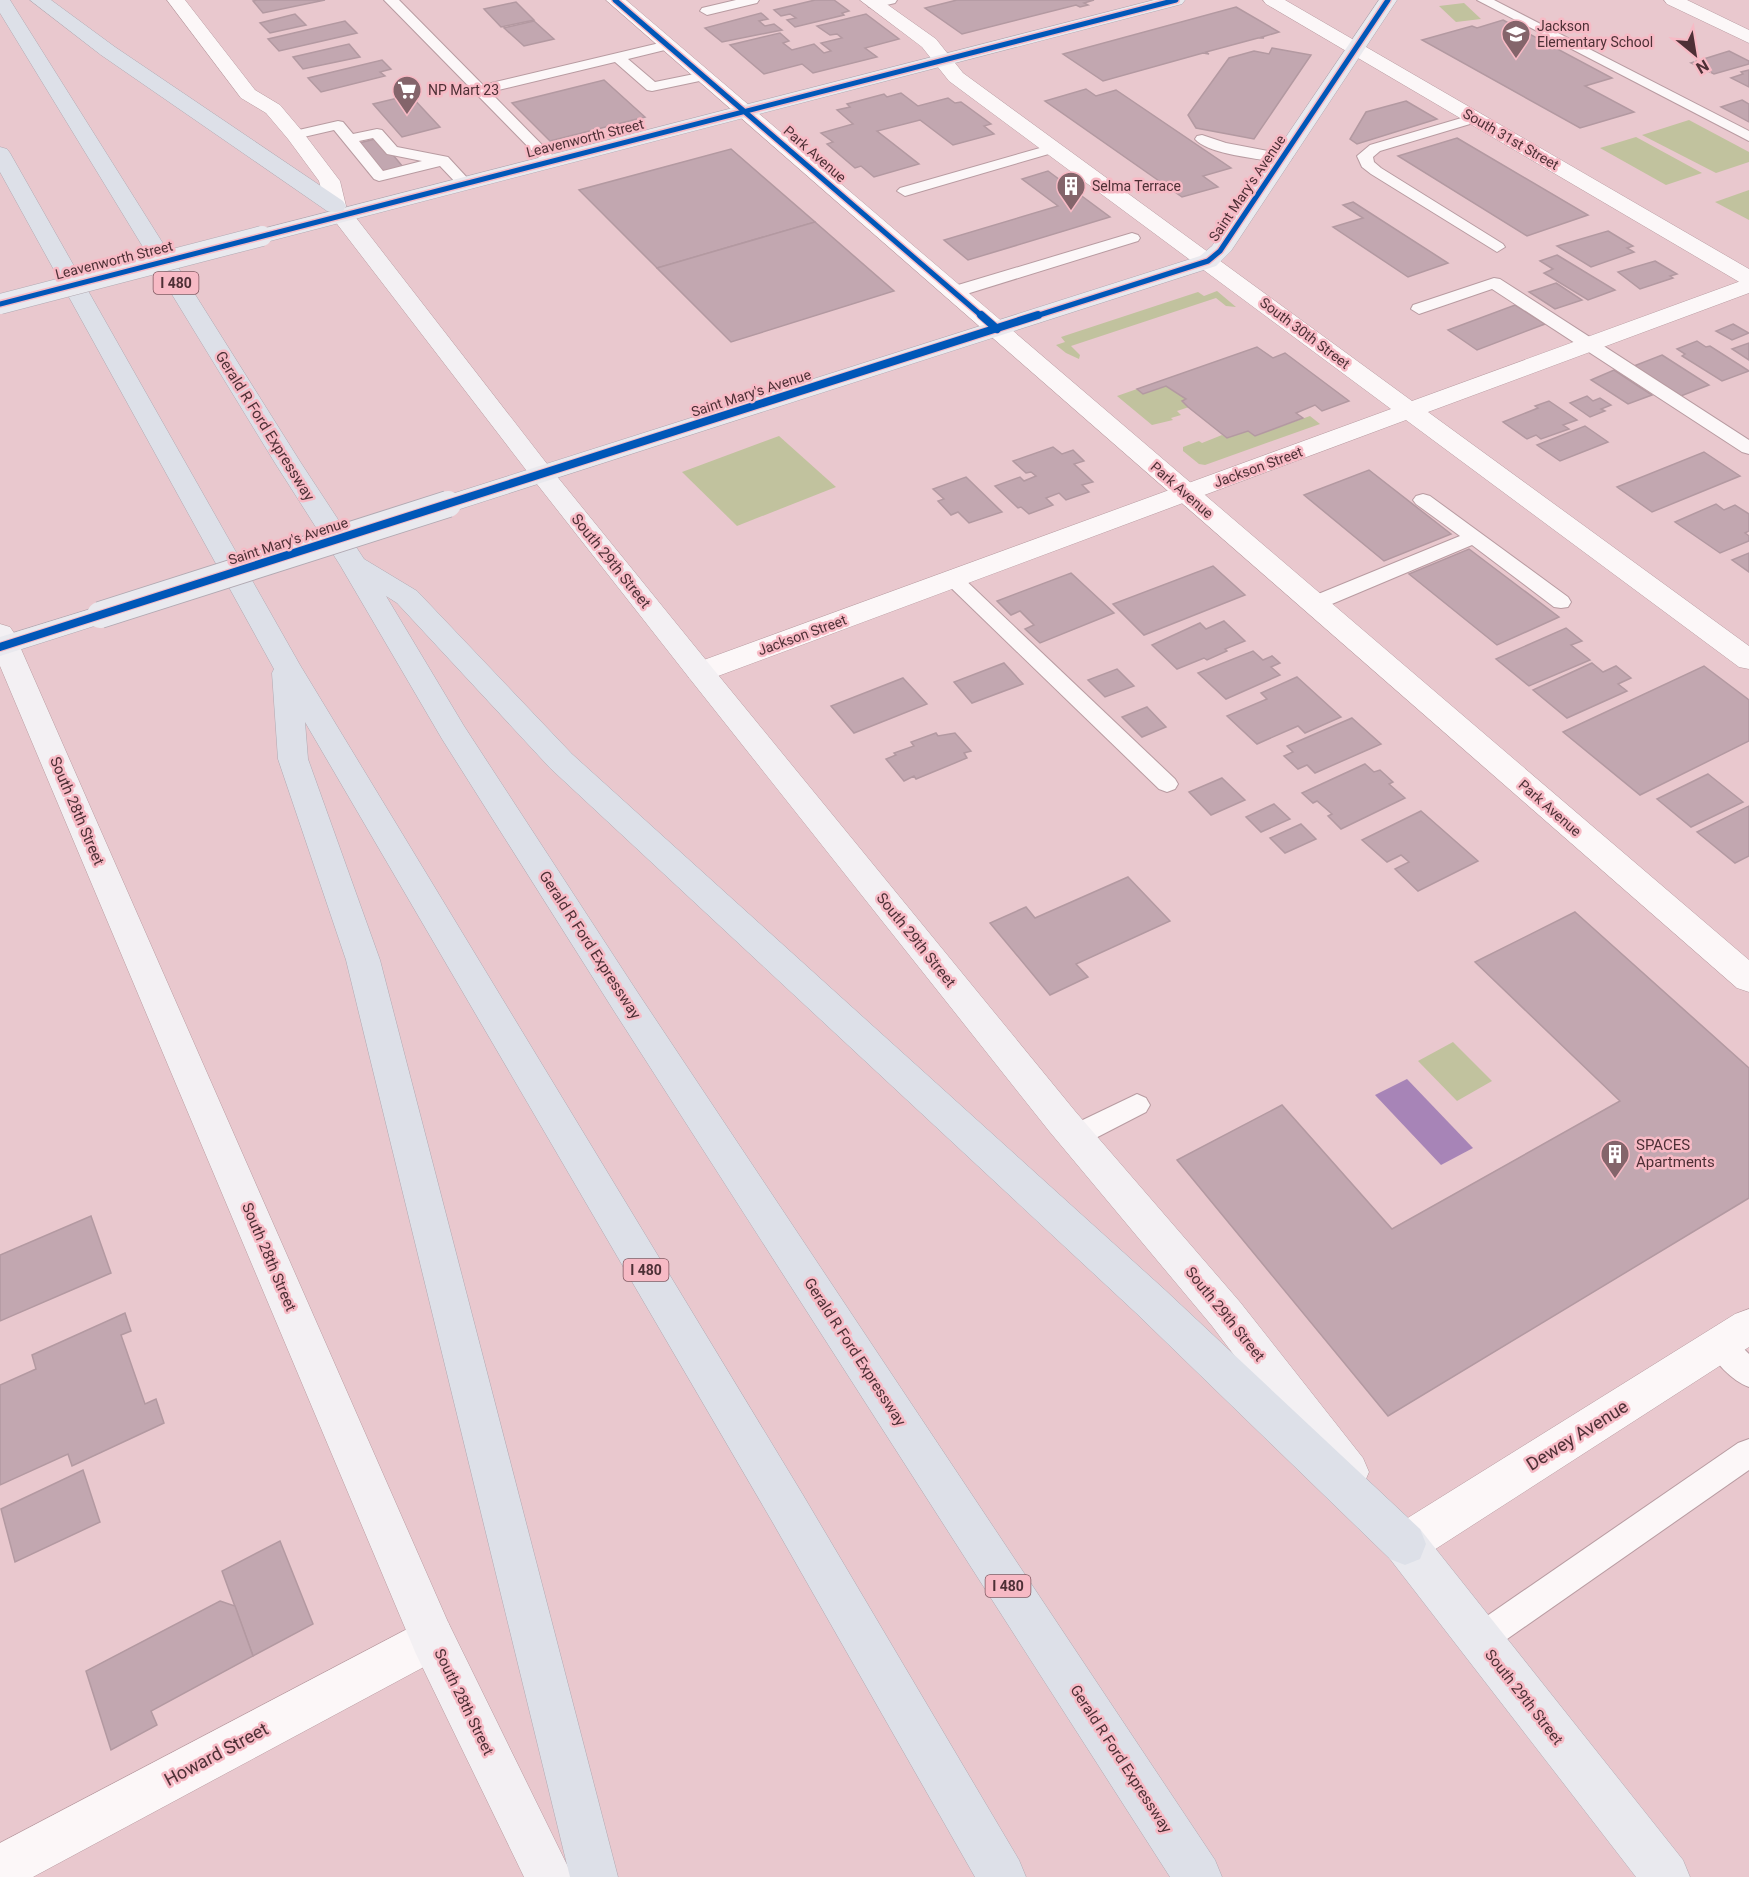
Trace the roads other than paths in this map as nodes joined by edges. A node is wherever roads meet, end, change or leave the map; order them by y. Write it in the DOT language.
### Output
graph roads {
  1 [pos="1,0"];
  2 [pos="39,0"];
  3 [pos="176,0"];
  4 [pos="392,0"];
  5 [pos="615,0"];
  6 [pos="752,0"];
  7 [pos="1176,0"];
  8 [pos="1272,0"];
  9 [pos="1388,0"];
  10 [pos="1484,0"];
  11 [pos="1673,0"];
  12 [pos="877,1"];
  13 [pos="707,11"];
  14 [pos="1749,37"];
  15 [pos="668,45"];
  16 [pos="1355,48"];
  17 [pos="618,57"];
  18 [pos="943,60"];
  19 [pos="704,76"];
  20 [pos="480,90"];
  21 [pos="745,111"];
  22 [pos="1475,118"];
  23 [pos="296,135"];
  24 [pos="1749,137"];
  25 [pos="350,139"];
  26 [pos="1202,139"];
  27 [pos="1054,148"];
  28 [pos="0,153"];
  29 [pos="1284,158"];
  30 [pos="443,160"];
  31 [pos="550,161"];
  32 [pos="464,183"];
  33 [pos="905,191"];
  34 [pos="338,210"];
  35 [pos="1132,238"];
  36 [pos="1497,247"];
  37 [pos="1208,261"];
  38 [pos="1749,278"];
  39 [pos="1749,285"];
  40 [pos="954,292"];
  41 [pos="0,303"];
  42 [pos="1419,309"];
  43 [pos="997,329"];
  44 [pos="1589,344"];
  45 [pos="1409,411"];
  46 [pos="1749,448"];
  47 [pos="542,474"];
  48 [pos="1185,494"];
  49 [pos="1424,500"];
  50 [pos="1474,537"];
  51 [pos="354,565"];
  52 [pos="953,579"];
  53 [pos="1561,602"];
  54 [pos="1313,604"];
  55 [pos="2,642"];
  56 [pos="1749,660"];
  57 [pos="286,665"];
  58 [pos="699,672"];
  59 [pos="1167,784"];
  60 [pos="1749,979"];
  61 [pos="1137,1105"];
  62 [pos="1075,1136"];
  63 [pos="1735,1335"];
  64 [pos="1749,1374"];
  65 [pos="1749,1453"];
  66 [pos="1405,1544"];
  67 [pos="432,1638"];
  68 [pos="1479,1640"];
  69 [pos="0,1869"];
  70 [pos="549,1877"];
  71 [pos="594,1877"];
  72 [pos="1002,1877"];
  73 [pos="1198,1877"];
  74 [pos="1666,1877"];
  1 -- 51 [label="highway, Gerald R Ford Expressway / I 480"];
  2 -- 34 [label="highway"];
  3 -- 23 [label="street, South 29th Street"];
  4 -- 20 [label="lane"];
  5 -- 15 [label="street, Park Avenue"];
  6 -- 13 [label="lane"];
  7 -- 18 [label="main road, Leavenworth Street"];
  8 -- 16 [label="street, South 31st Street"];
  9 -- 16 [label="main road, Saint Mary's Avenue"];
  10 -- 24 [label="lane"];
  11 -- 14 [label="street"];
  12 -- 18 [label="street, South 30th Street"];
  15 -- 17 [label="lane"];
  15 -- 19 [label="street, Park Avenue"];
  16 -- 22 [label="street, South 31st Street"];
  16 -- 29 [label="main road, Saint Mary's Avenue"];
  17 -- 19 [label="lane"];
  17 -- 20 [label="lane"];
  18 -- 21 [label="main road, Leavenworth Street"];
  18 -- 27 [label="street, South 30th Street"];
  19 -- 21 [label="street, Park Avenue"];
  20 -- 31 [label="lane"];
  21 -- 31 [label="main road, Leavenworth Street"];
  21 -- 40 [label="street, Park Avenue"];
  22 -- 36 [label="lane"];
  22 -- 38 [label="street, South 31st Street"];
  23 -- 25 [label="lane"];
  23 -- 34 [label="street, South 29th Street"];
  25 -- 30 [label="lane"];
  25 -- 30 [label="lane"];
  26 -- 29 [label="lane"];
  27 -- 33 [label="lane"];
  27 -- 37 [label="street, South 30th Street"];
  28 -- 57 [label="highway, I 480"];
  29 -- 37 [label="main road, Saint Mary's Avenue"];
  30 -- 32 [label="lane"];
  31 -- 32 [label="main road, Leavenworth Street"];
  32 -- 34 [label="main road, Leavenworth Street"];
  34 -- 41 [label="main road, Leavenworth Street, bridge"];
  34 -- 47 [label="main road, South 29th Street"];
  35 -- 40 [label="lane"];
  37 -- 43 [label="main road, Saint Mary's Avenue"];
  37 -- 45 [label="street, South 30th Street"];
  39 -- 44 [label="street, Jackson Street"];
  40 -- 43 [label="street, Park Avenue"];
  42 -- 44 [label="lane"];
  43 -- 47 [label="main road, Saint Mary's Avenue"];
  43 -- 48 [label="street, Park Avenue"];
  44 -- 45 [label="street, Jackson Street"];
  44 -- 46 [label="lane"];
  45 -- 48 [label="street, Jackson Street"];
  45 -- 56 [label="street, South 30th Street"];
  47 -- 55 [label="main road, Saint Mary's Avenue, bridge"];
  47 -- 58 [label="main road, South 29th Street"];
  48 -- 52 [label="street, Jackson Street"];
  48 -- 54 [label="street, Park Avenue"];
  49 -- 50 [label="lane"];
  50 -- 53 [label="lane"];
  50 -- 54 [label="lane"];
  51 -- 66 [label="highway"];
  51 -- 73 [label="highway, Gerald R Ford Expressway / I 480"];
  52 -- 58 [label="street, Jackson Street"];
  52 -- 59 [label="lane"];
  54 -- 60 [label="street, Park Avenue"];
  55 -- 67 [label="main road, South 28th Street"];
  57 -- 71 [label="highway"];
  57 -- 72 [label="highway, I 480"];
  58 -- 62 [label="main road, South 29th Street"];
  61 -- 62 [label="lane"];
  62 -- 66 [label="main road, South 29th Street"];
  63 -- 64 [label="lane"];
  63 -- 66 [label="street, Dewey Avenue"];
  65 -- 68 [label="lane"];
  66 -- 68 [label="main road, South 29th Street"];
  67 -- 69 [label="street, Howard Street"];
  67 -- 70 [label="main road, South 28th Street"];
  68 -- 74 [label="main road, South 29th Street"];
}
